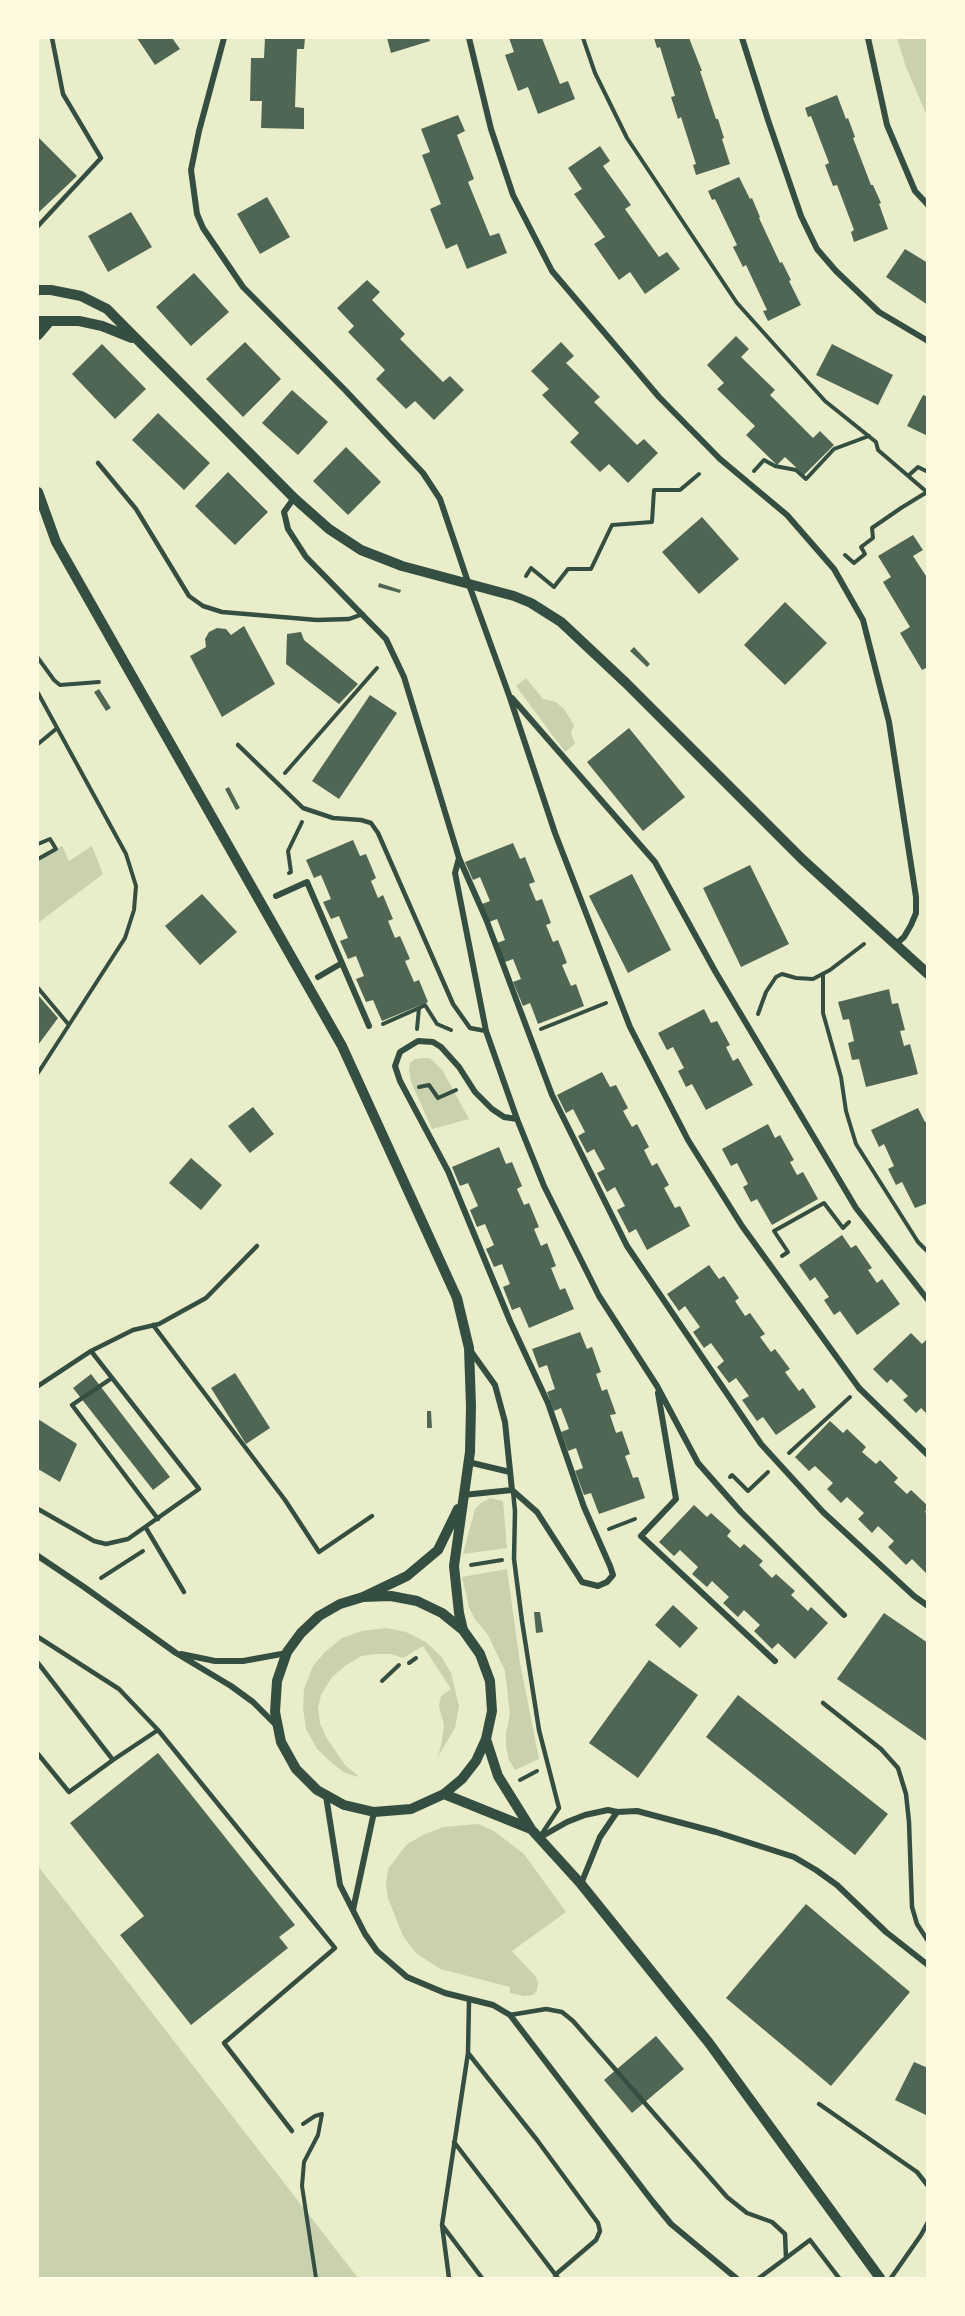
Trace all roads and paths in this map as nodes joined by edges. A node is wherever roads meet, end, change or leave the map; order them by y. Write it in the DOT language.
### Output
graph roads {
  1 [pos="52,38"];
  2 [pos="224,38"];
  3 [pos="469,38"];
  4 [pos="583,38"];
  5 [pos="742,38"];
  6 [pos="868,38"];
  7 [pos="927,205"];
  8 [pos="38,226"];
  9 [pos="38,290"];
  10 [pos="38,321"];
  11 [pos="50,321"];
  12 [pos="38,335"];
  13 [pos="135,339"];
  14 [pos="927,341"];
  15 [pos="869,436"];
  16 [pos="98,463"];
  17 [pos="755,470"];
  18 [pos="927,472"];
  19 [pos="699,474"];
  20 [pos="908,476"];
  21 [pos="38,492"];
  22 [pos="927,493"];
  23 [pos="294,498"];
  24 [pos="850,561"];
  25 [pos="526,576"];
  26 [pos="468,582"];
  27 [pos="363,614"];
  28 [pos="38,658"];
  29 [pos="377,668"];
  30 [pos="99,682"];
  31 [pos="38,693"];
  32 [pos="509,694"];
  33 [pos="56,729"];
  34 [pos="38,744"];
  35 [pos="238,745"];
  36 [pos="283,775"];
  37 [pos="300,826"];
  38 [pos="38,844"];
  39 [pos="459,858"];
  40 [pos="38,860"];
  41 [pos="284,875"];
  42 [pos="276,896"];
  43 [pos="864,944"];
  44 [pos="894,946"];
  45 [pos="342,963"];
  46 [pos="823,974"];
  47 [pos="927,974"];
  48 [pos="318,977"];
  49 [pos="38,988"];
  50 [pos="616,999"];
  51 [pos="418,1008"];
  52 [pos="758,1014"];
  53 [pos="69,1024"];
  54 [pos="383,1024"];
  55 [pos="369,1026"];
  56 [pos="451,1030"];
  57 [pos="486,1031"];
  58 [pos="532,1033"];
  59 [pos="418,1041"];
  60 [pos="38,1073"];
  61 [pos="470,1085"];
  62 [pos="404,1092"];
  63 [pos="517,1119"];
  64 [pos="856,1215"];
  65 [pos="257,1246"];
  66 [pos="774,1251"];
  67 [pos="927,1252"];
  68 [pos="927,1300"];
  69 [pos="153,1325"];
  70 [pos="469,1348"];
  71 [pos="91,1351"];
  72 [pos="112,1378"];
  73 [pos="38,1386"];
  74 [pos="657,1386"];
  75 [pos="859,1388"];
  76 [pos="927,1455"];
  77 [pos="781,1460"];
  78 [pos="468,1462"];
  79 [pos="775,1465"];
  80 [pos="510,1472"];
  81 [pos="723,1483"];
  82 [pos="512,1490"];
  83 [pos="463,1498"];
  84 [pos="38,1509"];
  85 [pos="372,1516"];
  86 [pos="158,1519"];
  87 [pos="635,1519"];
  88 [pos="146,1528"];
  89 [pos="603,1531"];
  90 [pos="138,1554"];
  91 [pos="38,1556"];
  92 [pos="506,1559"];
  93 [pos="465,1566"];
  94 [pos="101,1578"];
  95 [pos="184,1592"];
  96 [pos="363,1597"];
  97 [pos="927,1606"];
  98 [pos="844,1615"];
  99 [pos="463,1630"];
  100 [pos="38,1637"];
  101 [pos="287,1652"];
  102 [pos="176,1653"];
  103 [pos="416,1658"];
  104 [pos="775,1661"];
  105 [pos="38,1663"];
  106 [pos="409,1663"];
  107 [pos="399,1665"];
  108 [pos="382,1681"];
  109 [pos="823,1703"];
  110 [pos="278,1727"];
  111 [pos="158,1730"];
  112 [pos="486,1739"];
  113 [pos="38,1754"];
  114 [pos="113,1760"];
  115 [pos="540,1769"];
  116 [pos="519,1781"];
  117 [pos="444,1794"];
  118 [pos="326,1795"];
  119 [pos="374,1812"];
  120 [pos="617,1812"];
  121 [pos="531,1829"];
  122 [pos="539,1838"];
  123 [pos="581,1884"];
  124 [pos="352,1911"];
  125 [pos="927,1941"];
  126 [pos="927,1965"];
  127 [pos="469,2001"];
  128 [pos="510,2015"];
  129 [pos="468,2053"];
  130 [pos="819,2104"];
  131 [pos="292,2131"];
  132 [pos="454,2141"];
  133 [pos="927,2186"];
  134 [pos="927,2222"];
  135 [pos="442,2225"];
  136 [pos="786,2258"];
  137 [pos="556,2277"];
  138 [pos="316,2278"];
  139 [pos="449,2278"];
  140 [pos="482,2278"];
  141 [pos="736,2278"];
  142 [pos="759,2278"];
  143 [pos="839,2278"];
  144 [pos="880,2278"];
  145 [pos="891,2278"];
  1 -- 8 [label="lane"];
  2 -- 26 [label="street"];
  3 -- 44 [label="street"];
  4 -- 15 [label="path"];
  5 -- 14 [label="street"];
  6 -- 7 [label="street"];
  9 -- 13 [label="street"];
  10 -- 11 [label="street"];
  11 -- 12 [label="street"];
  11 -- 13 [label="street"];
  13 -- 23 [label="street"];
  15 -- 17 [label="path"];
  15 -- 20 [label="path"];
  16 -- 27 [label="lane"];
  18 -- 20 [label="path"];
  19 -- 25 [label="path"];
  20 -- 22 [label="path"];
  21 -- 70 [label="street"];
  22 -- 24 [label="path"];
  23 -- 26 [label="street"];
  23 -- 27 [label="street"];
  26 -- 32 [label="street"];
  26 -- 44 [label="street"];
  27 -- 39 [label="street"];
  28 -- 30 [label="path"];
  29 -- 36 [label="path"];
  31 -- 33 [label="path"];
  32 -- 68 [label="street"];
  32 -- 75 [label="street"];
  33 -- 34 [label="path"];
  33 -- 53 [label="path"];
  35 -- 57 [label="lane"];
  37 -- 41 [label="path"];
  38 -- 40 [label="path"];
  39 -- 57 [label="street"];
  39 -- 97 [label="street"];
  42 -- 45 [label="street"];
  43 -- 46 [label="path"];
  44 -- 47 [label="street"];
  45 -- 48 [label="street"];
  45 -- 55 [label="street"];
  46 -- 52 [label="path"];
  46 -- 67 [label="path"];
  49 -- 53 [label="path"];
  50 -- 58 [label="path"];
  51 -- 54 [label="path"];
  51 -- 56 [label="path"];
  51 -- 59 [label="path"];
  53 -- 60 [label="path"];
  57 -- 63 [label="street"];
  59 -- 61 [label="street"];
  59 -- 62 [label="street"];
  61 -- 62 [label="path"];
  61 -- 63 [label="street"];
  62 -- 82 [label="street"];
  63 -- 74 [label="street"];
  64 -- 66 [label="path"];
  65 -- 69 [label="lane"];
  69 -- 71 [label="lane"];
  69 -- 85 [label="lane"];
  70 -- 78 [label="street"];
  70 -- 80 [label="street"];
  71 -- 72 [label="lane"];
  71 -- 73 [label="lane"];
  72 -- 86 [label="lane"];
  72 -- 86 [label="lane"];
  74 -- 98 [label="street"];
  74 -- 104 [label="street"];
  75 -- 76 [label="street"];
  75 -- 77 [label="path"];
  78 -- 80 [label="street"];
  78 -- 83 [label="street"];
  79 -- 81 [label="path"];
  80 -- 82 [label="street"];
  82 -- 83 [label="street"];
  82 -- 122 [label="lane"];
  83 -- 96 [label="street"];
  83 -- 99 [label="street"];
  84 -- 88 [label="lane"];
  86 -- 88 [label="lane"];
  87 -- 89 [label="path"];
  88 -- 95 [label="lane"];
  90 -- 94 [label="path"];
  91 -- 102 [label="street"];
  92 -- 93 [label="path"];
  96 -- 99 [label="street"];
  96 -- 101 [label="street"];
  99 -- 112 [label="street"];
  100 -- 111 [label="lane"];
  101 -- 102 [label="street"];
  101 -- 110 [label="street"];
  102 -- 110 [label="street"];
  103 -- 106 [label="path"];
  105 -- 114 [label="lane"];
  107 -- 108 [label="path"];
  109 -- 125 [label="lane"];
  110 -- 118 [label="street"];
  111 -- 114 [label="lane"];
  111 -- 131 [label="lane"];
  112 -- 117 [label="street"];
  112 -- 121 [label="street"];
  113 -- 114 [label="lane"];
  115 -- 116 [label="path"];
  117 -- 119 [label="street"];
  117 -- 121 [label="street"];
  118 -- 119 [label="street"];
  118 -- 124 [label="street"];
  119 -- 124 [label="street"];
  120 -- 122 [label="street"];
  120 -- 123 [label="street"];
  120 -- 126 [label="street"];
  121 -- 122 [label="street"];
  122 -- 123 [label="street"];
  123 -- 144 [label="street"];
  124 -- 127 [label="street"];
  127 -- 128 [label="street"];
  127 -- 129 [label="lane"];
  128 -- 136 [label="lane"];
  128 -- 141 [label="street"];
  129 -- 132 [label="lane"];
  129 -- 137 [label="lane"];
  130 -- 133 [label="lane"];
  131 -- 138 [label="path"];
  132 -- 135 [label="lane"];
  132 -- 137 [label="lane"];
  134 -- 145 [label="lane"];
  135 -- 139 [label="lane"];
  135 -- 140 [label="lane"];
  136 -- 142 [label="lane"];
  136 -- 143 [label="lane"];
}
